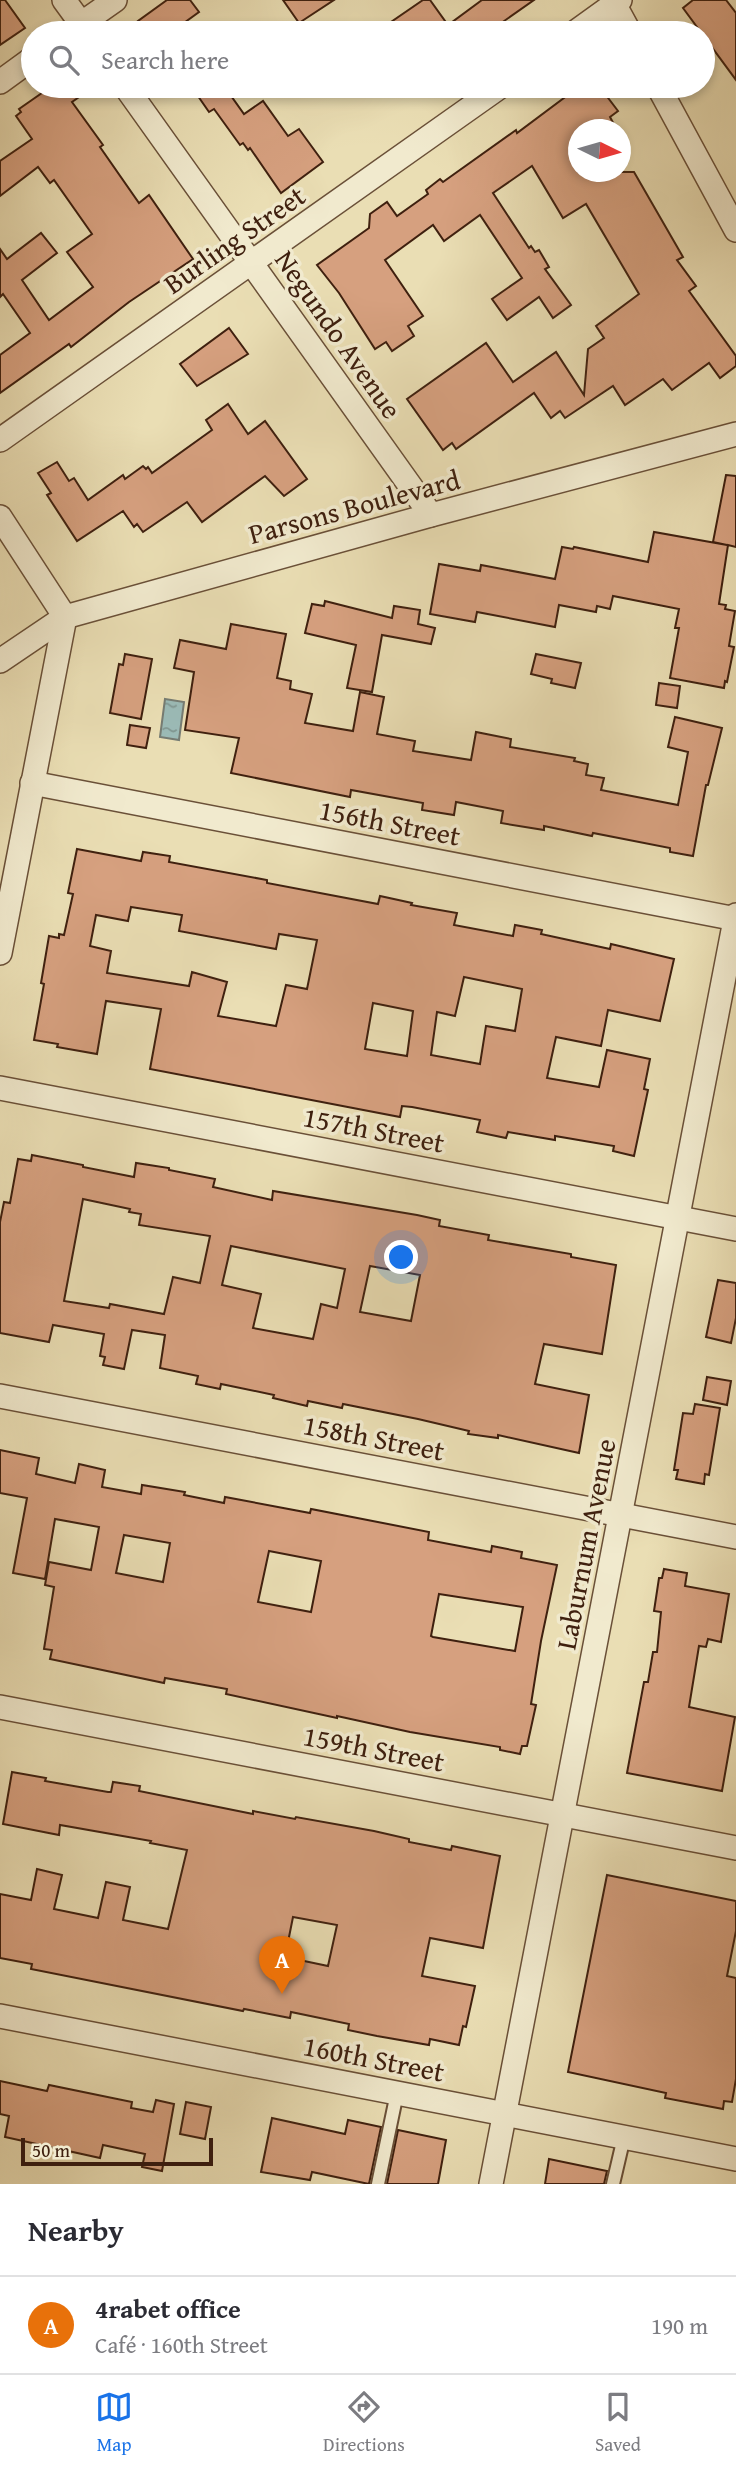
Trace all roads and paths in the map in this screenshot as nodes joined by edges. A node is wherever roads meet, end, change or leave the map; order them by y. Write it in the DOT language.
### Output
graph roads {
  1 [pos="64,0"];
  2 [pos="115,0"];
  3 [pos="616,1"];
  4 [pos="74,21"];
  5 [pos="90,21"];
  6 [pos="590,21"];
  7 [pos="625,21"];
  8 [pos="21,67"];
  9 [pos="0,82"];
  10 [pos="134,98"];
  11 [pos="483,98"];
  12 [pos="664,98"];
  13 [pos="736,230"];
  14 [pos="252,263"];
  15 [pos="736,434"];
  16 [pos="0,440"];
  17 [pos="431,515"];
  18 [pos="0,517"];
  19 [pos="65,617"];
  20 [pos="0,661"];
  21 [pos="32,783"];
  22 [pos="736,918"];
  23 [pos="0,953"];
  24 [pos="0,1088"];
  25 [pos="678,1218"];
  26 [pos="736,1229"];
  27 [pos="0,1396"];
  28 [pos="621,1515"];
  29 [pos="736,1537"];
  30 [pos="0,1707"];
  31 [pos="562,1815"];
  32 [pos="736,1848"];
  33 [pos="0,2016"];
  34 [pos="397,2093"];
  35 [pos="505,2114"];
  36 [pos="624,2137"];
  37 [pos="736,2159"];
  38 [pos="378,2184"];
  39 [pos="491,2184"];
  40 [pos="613,2184"];
  1 -- 4 [label="street"];
  2 -- 5 [label="street"];
  3 -- 6 [label="street"];
  3 -- 7 [label="street"];
  8 -- 9 [label="street"];
  10 -- 14 [label="street, Negundo Avenue"];
  11 -- 14 [label="street, Burling Street"];
  12 -- 13 [label="street"];
  14 -- 16 [label="street, Burling Street"];
  14 -- 17 [label="street, Negundo Avenue"];
  15 -- 17 [label="street, Parsons Boulevard"];
  17 -- 19 [label="street, Parsons Boulevard"];
  18 -- 19 [label="street"];
  19 -- 20 [label="street, Parsons Boulevard"];
  19 -- 21 [label="street"];
  21 -- 22 [label="street, 156th Street"];
  21 -- 23 [label="street"];
  22 -- 25 [label="street, Laburnum Avenue"];
  24 -- 25 [label="street, 157th Street"];
  25 -- 26 [label="street, 157th Street"];
  25 -- 28 [label="street, Laburnum Avenue"];
  27 -- 28 [label="street, 158th Street"];
  28 -- 29 [label="street, 158th Street"];
  28 -- 31 [label="street, Laburnum Avenue"];
  30 -- 31 [label="street, 159th Street"];
  31 -- 32 [label="street, 159th Street"];
  31 -- 35 [label="street, Laburnum Avenue"];
  33 -- 34 [label="street, 160th Street"];
  34 -- 35 [label="street, 160th Street"];
  34 -- 38 [label="lane"];
  35 -- 36 [label="street, 160th Street"];
  35 -- 39 [label="street, Laburnum Avenue"];
  36 -- 37 [label="street, 160th Street"];
  36 -- 40 [label="lane"];
}
